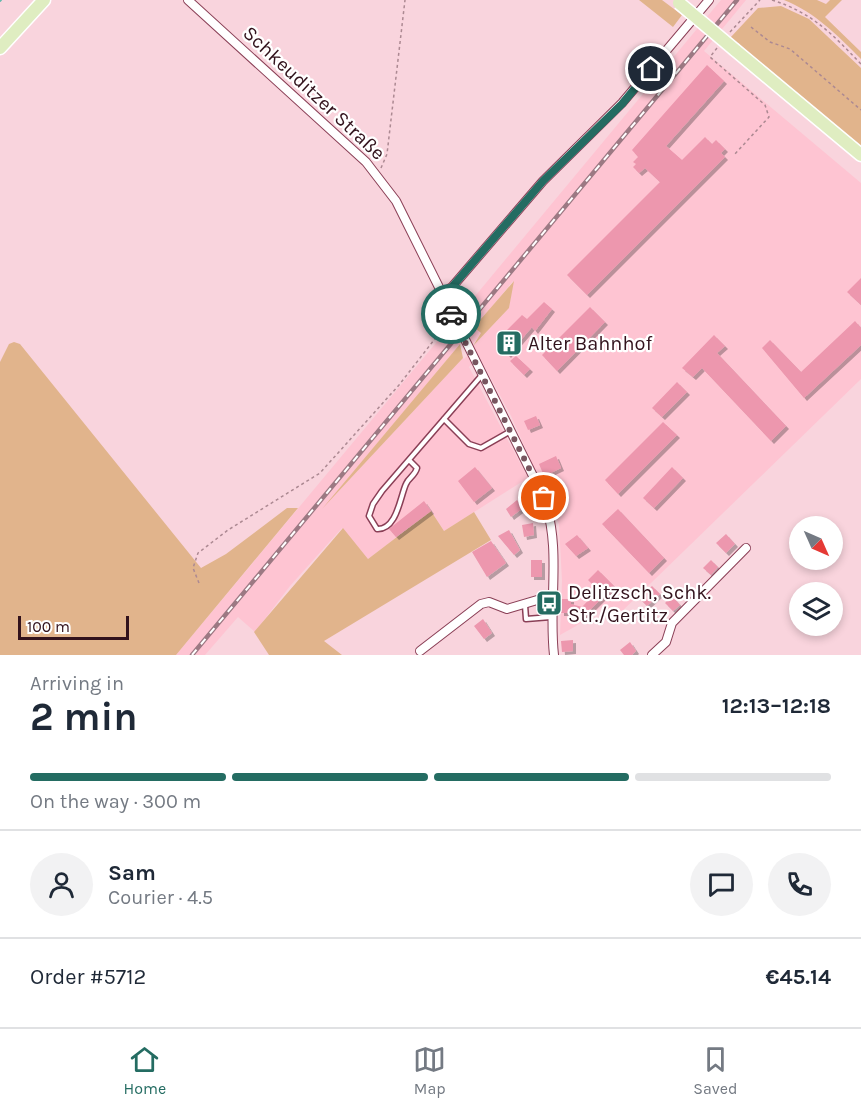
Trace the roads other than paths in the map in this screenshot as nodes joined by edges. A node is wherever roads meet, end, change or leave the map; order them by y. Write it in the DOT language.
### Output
graph roads {
  1 [pos="44,0"];
  2 [pos="188,0"];
  3 [pos="709,0"];
  4 [pos="676,2"];
  5 [pos="0,48"];
  6 [pos="861,155"];
  7 [pos="441,294"];
  8 [pos="482,375"];
  9 [pos="444,419"];
  10 [pos="511,431"];
  11 [pos="409,460"];
  12 [pos="746,548"];
  13 [pos="554,595"];
  14 [pos="524,604"];
  15 [pos="553,617"];
  16 [pos="420,651"];
  17 [pos="554,655"];
  18 [pos="652,655"];
  1 -- 5 [label="main road"];
  2 -- 7 [label="street, Schkeuditzer Straße"];
  3 -- 7 [label="street"];
  4 -- 6 [label="main road, bridge"];
  7 -- 8 [label="street, Schkeuditzer Straße"];
  8 -- 9 [label="lane"];
  8 -- 10 [label="street, Schkeuditzer Straße"];
  9 -- 10 [label="lane"];
  9 -- 11 [label="lane"];
  10 -- 13 [label="street, Schkeuditzer Straße"];
  11 -- 11 [label="lane"];
  12 -- 18 [label="street"];
  13 -- 14 [label="street"];
  13 -- 15 [label="street, Schkeuditzer Straße"];
  14 -- 15 [label="lane"];
  14 -- 16 [label="street"];
  15 -- 17 [label="street, Schkeuditzer Straße"];
}
